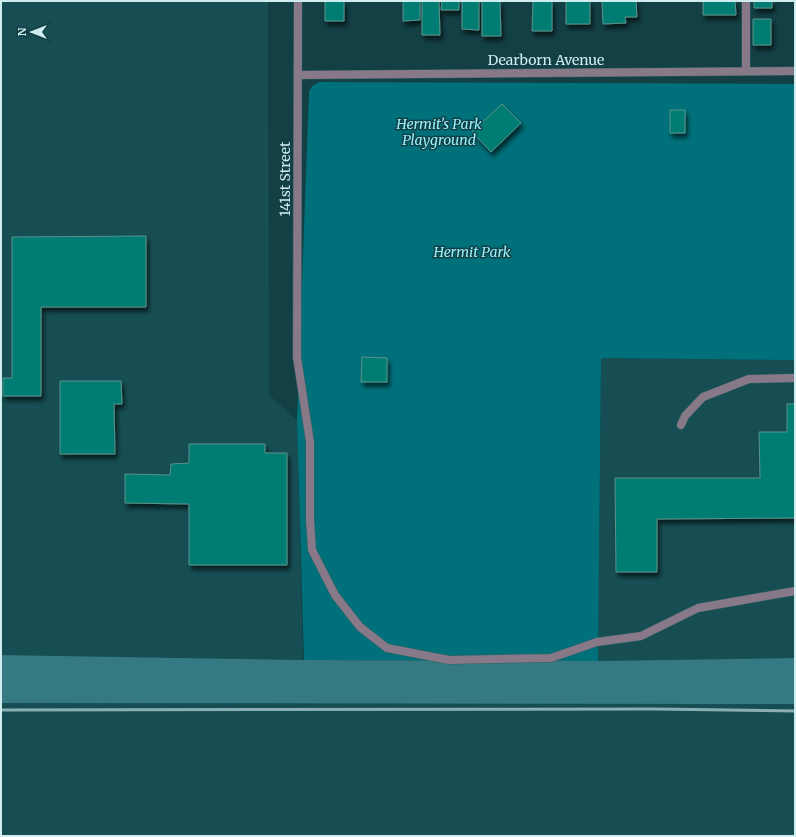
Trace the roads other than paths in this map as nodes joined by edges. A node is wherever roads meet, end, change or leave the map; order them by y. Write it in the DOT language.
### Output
graph roads {
  1 [pos="298,1"];
  2 [pos="746,1"];
  3 [pos="746,71"];
  4 [pos="795,71"];
  5 [pos="298,74"];
  6 [pos="795,378"];
  7 [pos="680,425"];
  8 [pos="795,591"];
  1 -- 5 [label="street, 141st Street"];
  2 -- 3 [label="street"];
  3 -- 4 [label="street, Dearborn Avenue"];
  3 -- 5 [label="street, Dearborn Avenue"];
  5 -- 8 [label="street, 141st Street"];
  6 -- 7 [label="street"];
}
